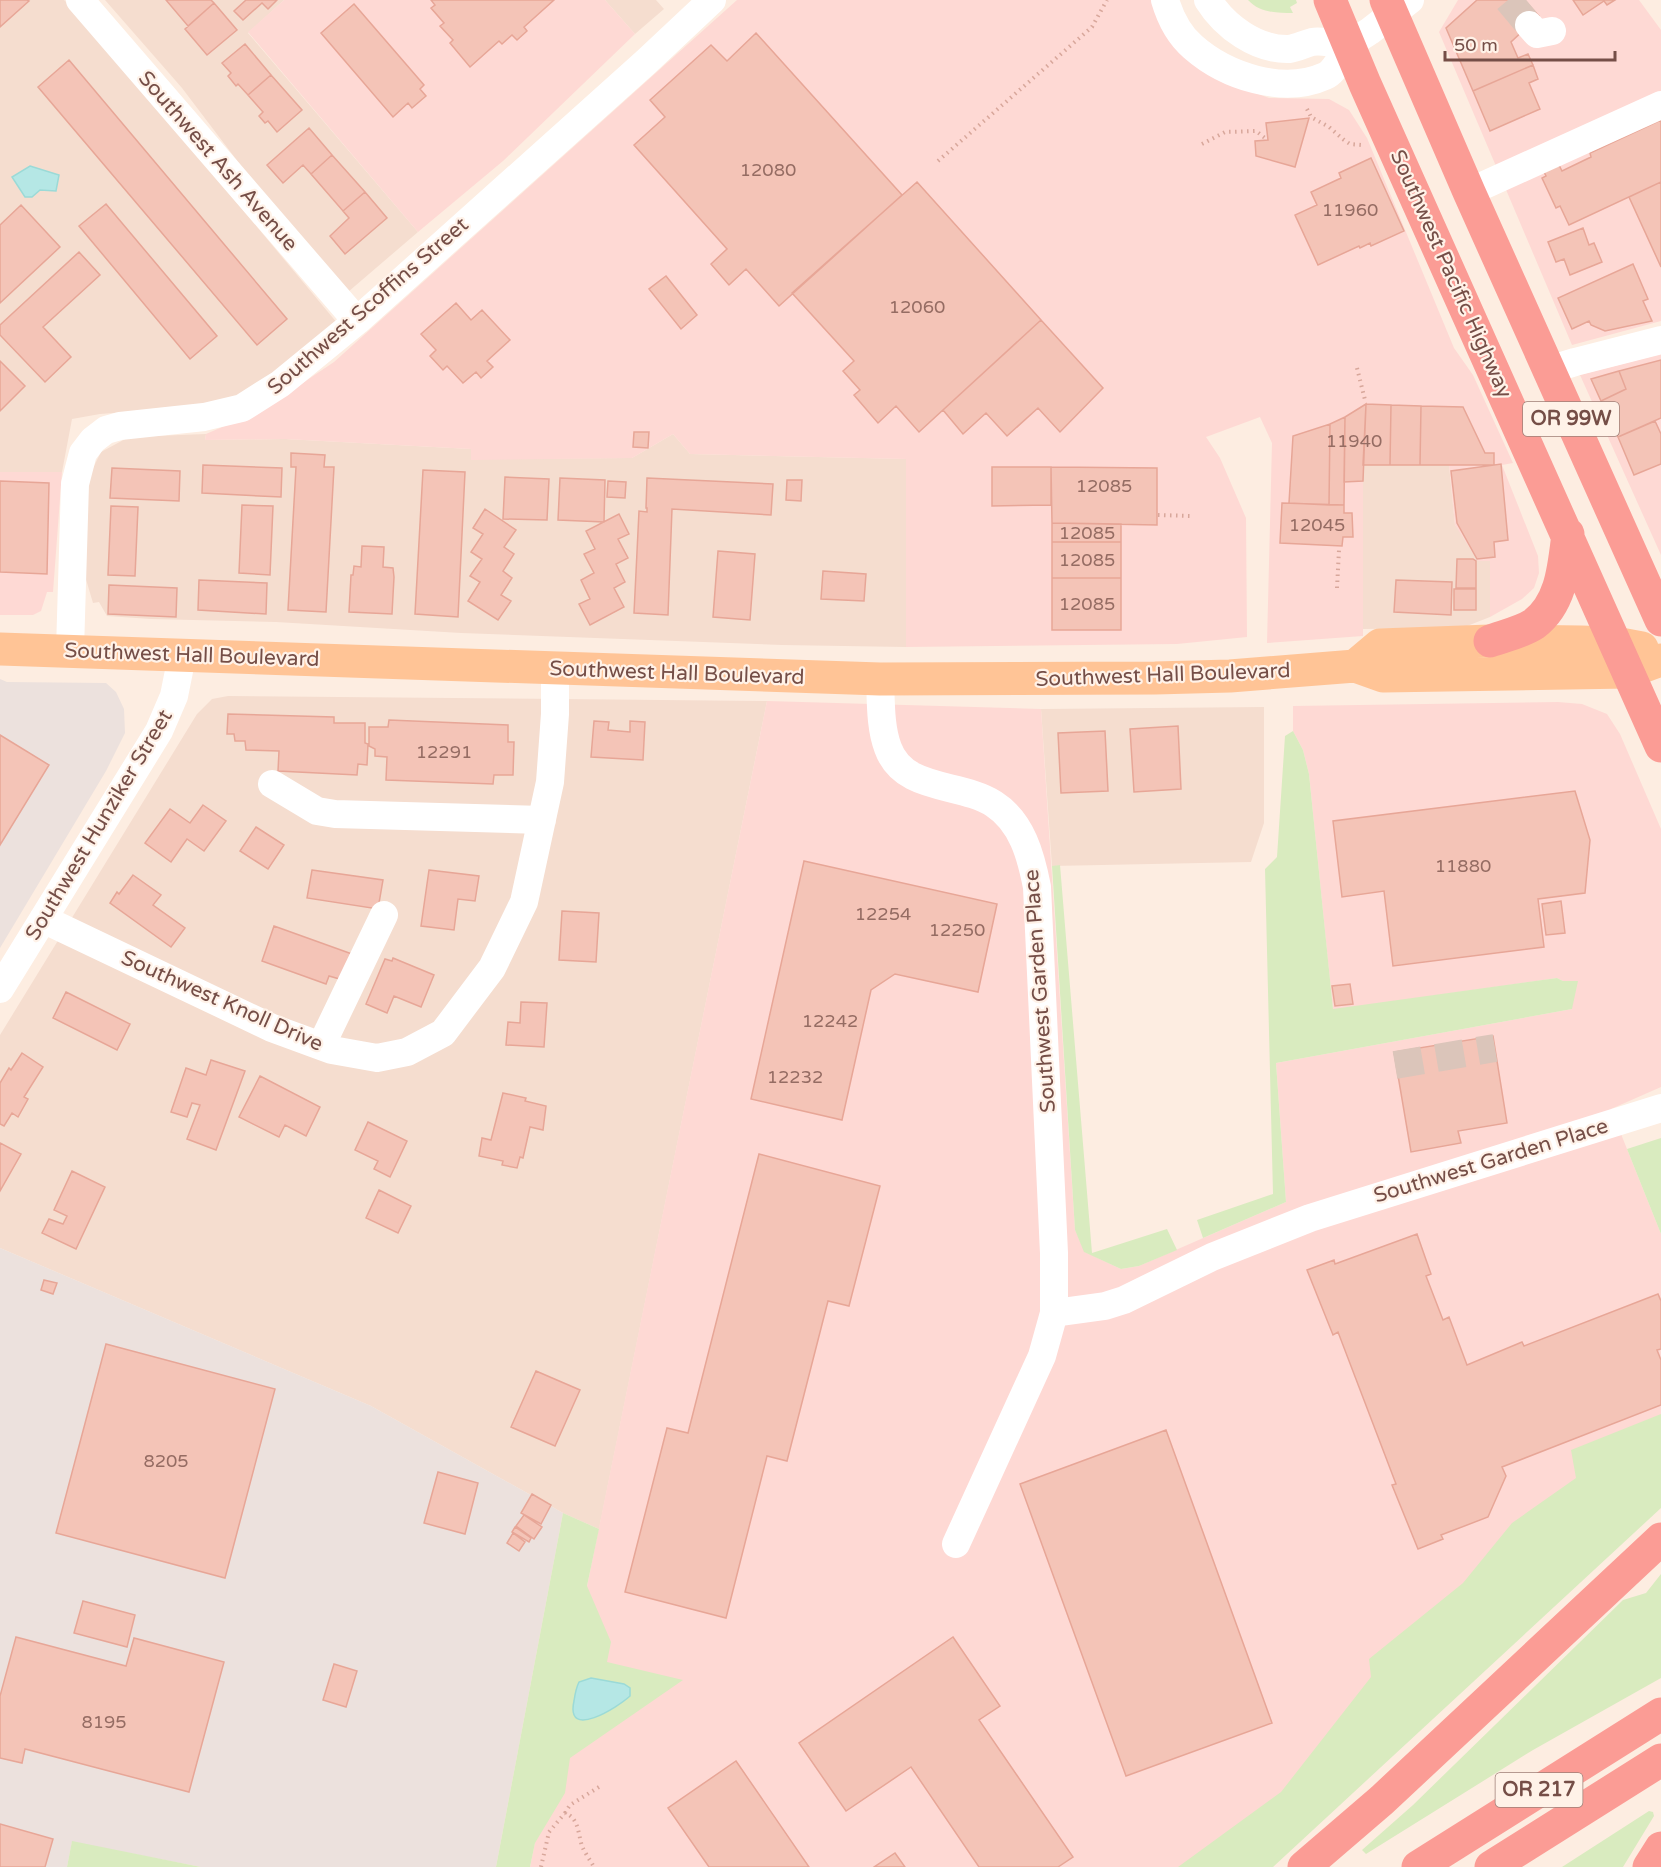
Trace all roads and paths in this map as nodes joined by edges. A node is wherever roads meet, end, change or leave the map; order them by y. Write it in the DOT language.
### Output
graph roads {
  1 [pos="80,0"];
  2 [pos="712,0"];
  3 [pos="1107,0"];
  4 [pos="1165,0"];
  5 [pos="1209,0"];
  6 [pos="1330,0"];
  7 [pos="1396,5"];
  8 [pos="1350,46"];
  9 [pos="1661,105"];
  10 [pos="1307,109"];
  11 [pos="1265,138"];
  12 [pos="1202,144"];
  13 [pos="1366,145"];
  14 [pos="938,161"];
  15 [pos="1469,192"];
  16 [pos="357,321"];
  17 [pos="1661,340"];
  18 [pos="1357,368"];
  19 [pos="1549,370"];
  20 [pos="1365,400"];
  21 [pos="1158,515"];
  22 [pos="1191,516"];
  23 [pos="1568,534"];
  24 [pos="1339,549"];
  25 [pos="1337,588"];
  26 [pos="1661,620"];
  27 [pos="1490,641"];
  28 [pos="0,649"];
  29 [pos="70,650"];
  30 [pos="1661,652"];
  31 [pos="182,656"];
  32 [pos="1622,657"];
  33 [pos="1661,660"];
  34 [pos="1355,666"];
  35 [pos="555,668"];
  36 [pos="880,679"];
  37 [pos="1661,746"];
  38 [pos="272,784"];
  39 [pos="542,820"];
  40 [pos="384,915"];
  41 [pos="43,919"];
  42 [pos="0,989"];
  43 [pos="321,1046"];
  44 [pos="1661,1108"];
  45 [pos="1054,1313"];
  46 [pos="1661,1539"];
  47 [pos="956,1544"];
  48 [pos="1661,1714"];
  49 [pos="1661,1760"];
  50 [pos="599,1788"];
  51 [pos="565,1814"];
  52 [pos="1661,1848"];
  53 [pos="542,1867"];
  54 [pos="594,1867"];
  55 [pos="1304,1867"];
  56 [pos="1418,1867"];
  57 [pos="1491,1867"];
  58 [pos="1649,1867"];
  1 -- 16 [label="street, Southwest Ash Avenue"];
  2 -- 16 [label="street, Southwest Scoffins Street"];
  3 -- 14 [label="path"];
  4 -- 8 [label="street"];
  5 -- 8 [label="street"];
  6 -- 8 [label="highway, Southwest Pacific Highway / OR 99W"];
  7 -- 8 [label="street"];
  7 -- 15 [label="highway, OR 99W"];
  8 -- 23 [label="highway, Southwest Pacific Highway / OR 99W"];
  9 -- 15 [label="street"];
  10 -- 13 [label="path"];
  11 -- 12 [label="path"];
  15 -- 19 [label="highway, OR 99W"];
  16 -- 29 [label="street, Southwest Scoffins Street"];
  17 -- 19 [label="street"];
  18 -- 20 [label="path"];
  19 -- 26 [label="highway, OR 99W"];
  21 -- 22 [label="path"];
  23 -- 27 [label="highway"];
  23 -- 32 [label="highway, Southwest Pacific Highway / OR 99W"];
  24 -- 25 [label="path"];
  27 -- 32 [label="main road, Southwest Hall Boulevard"];
  27 -- 34 [label="main road, Southwest Hall Boulevard"];
  28 -- 29 [label="main road, Southwest Hall Boulevard"];
  29 -- 31 [label="main road, Southwest Hall Boulevard"];
  30 -- 32 [label="main road, Southwest Hall Boulevard"];
  31 -- 35 [label="main road, Southwest Hall Boulevard"];
  31 -- 41 [label="street, Southwest Hunziker Street"];
  32 -- 33 [label="main road, Southwest Hall Boulevard"];
  32 -- 34 [label="main road, Southwest Hall Boulevard"];
  32 -- 37 [label="highway, Southwest Pacific Highway / OR 99W"];
  34 -- 36 [label="main road, Southwest Hall Boulevard"];
  35 -- 36 [label="main road, Southwest Hall Boulevard"];
  35 -- 39 [label="street, Southwest Knoll Drive"];
  36 -- 45 [label="street, Southwest Garden Place"];
  38 -- 39 [label="street"];
  39 -- 43 [label="street, Southwest Knoll Drive"];
  40 -- 43 [label="street"];
  41 -- 42 [label="street, Southwest Hunziker Street"];
  41 -- 43 [label="street, Southwest Knoll Drive"];
  44 -- 45 [label="street, Southwest Garden Place"];
  45 -- 47 [label="street, Southwest Garden Place"];
  46 -- 55 [label="highway"];
  48 -- 56 [label="highway, OR 217"];
  49 -- 57 [label="highway, OR 217"];
  50 -- 51 [label="path"];
  51 -- 53 [label="path"];
  51 -- 54 [label="path"];
  52 -- 58 [label="highway"];
}
